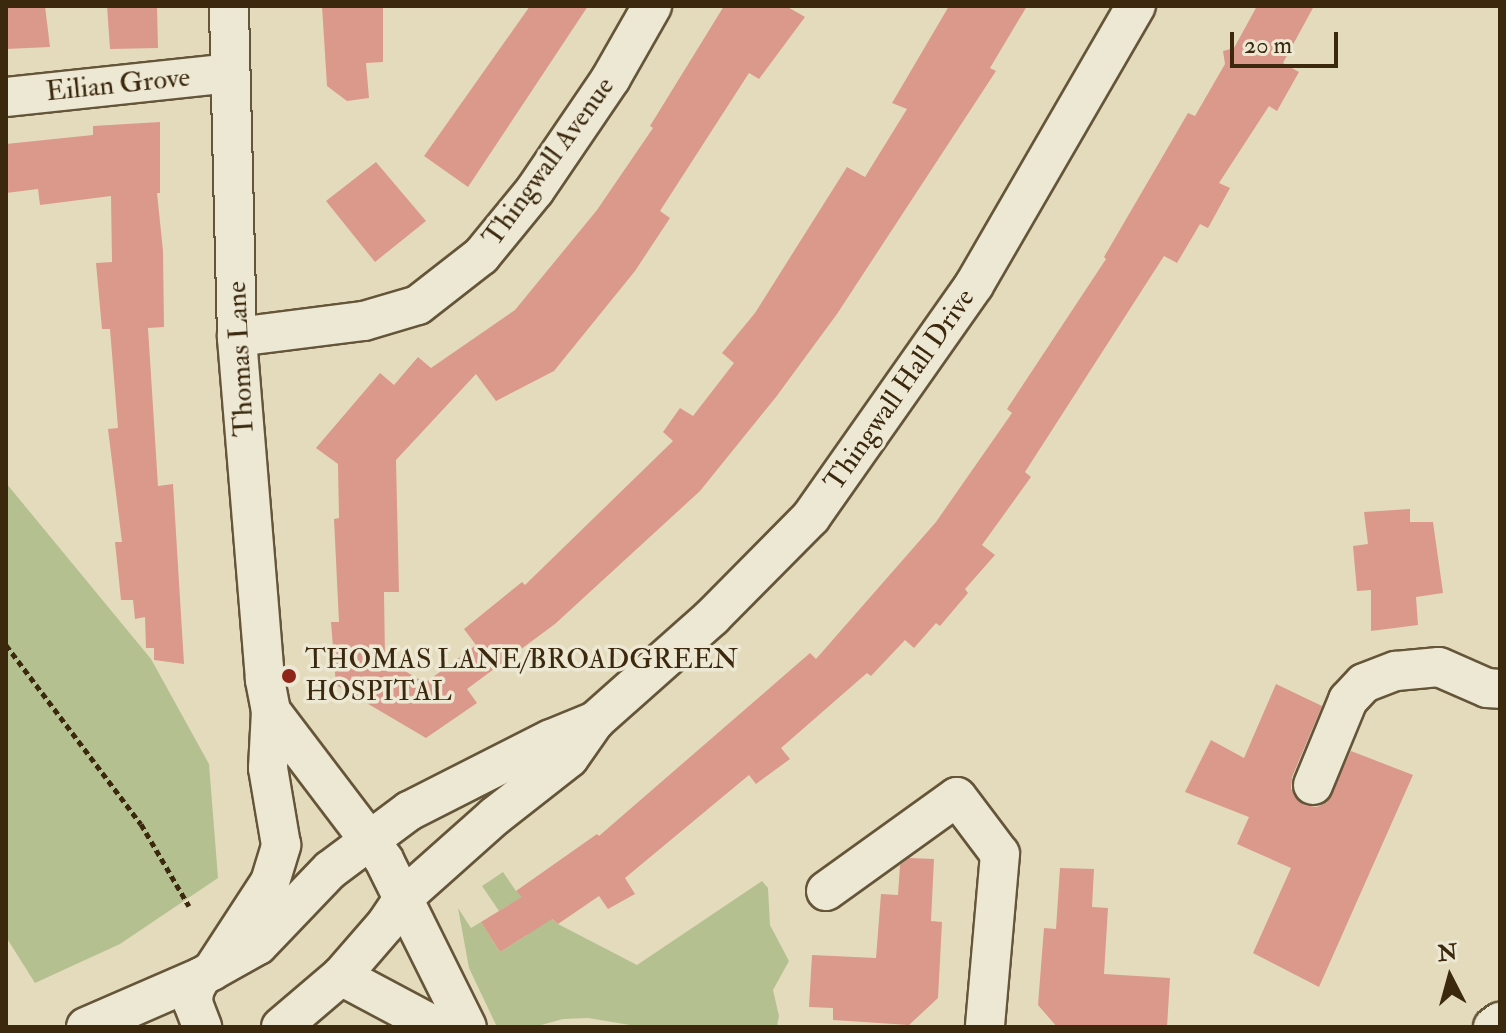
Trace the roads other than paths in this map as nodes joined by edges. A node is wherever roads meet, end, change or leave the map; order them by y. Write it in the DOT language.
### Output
graph roads {
  1 [pos="229,6"];
  2 [pos="652,6"];
  3 [pos="1136,6"];
  4 [pos="230,73"];
  5 [pos="6,97"];
  6 [pos="237,337"];
  7 [pos="1500,689"];
  8 [pos="271,711"];
  9 [pos="595,721"];
  10 [pos="1313,785"];
  11 [pos="368,838"];
  12 [pos="826,891"];
  13 [pos="404,897"];
  14 [pos="206,974"];
  15 [pos="326,998"];
  16 [pos="1500,1022"];
  17 [pos="86,1027"];
  18 [pos="202,1027"];
  19 [pos="281,1027"];
  20 [pos="437,1027"];
  21 [pos="467,1027"];
  22 [pos="985,1027"];
  23 [pos="1493,1027"];
  1 -- 4 [label="street, Thomas Lane"];
  2 -- 6 [label="street, Thingwall Avenue"];
  3 -- 9 [label="street, Thingwall Hall Drive"];
  4 -- 5 [label="street, Eilian Grove"];
  4 -- 6 [label="street, Thomas Lane"];
  6 -- 8 [label="street, Thomas Lane"];
  7 -- 10 [label="street"];
  8 -- 11 [label="street, Thomas Lane"];
  8 -- 14 [label="street, Thomas Lane"];
  9 -- 11 [label="street, Thingwall Hall Drive"];
  9 -- 13 [label="street, Thingwall Hall Drive"];
  11 -- 13 [label="street, Thomas Lane"];
  11 -- 14 [label="street, Thingwall Hall Drive"];
  12 -- 22 [label="street"];
  13 -- 15 [label="street, Thingwall Hall Drive"];
  13 -- 21 [label="street, Thomas Lane"];
  14 -- 17 [label="street, Thingwall Hall Drive"];
  14 -- 18 [label="street, Thomas Lane"];
  15 -- 19 [label="street, Thingwall Hall Drive"];
  15 -- 20 [label="street"];
  16 -- 23 [label="street"];
}
